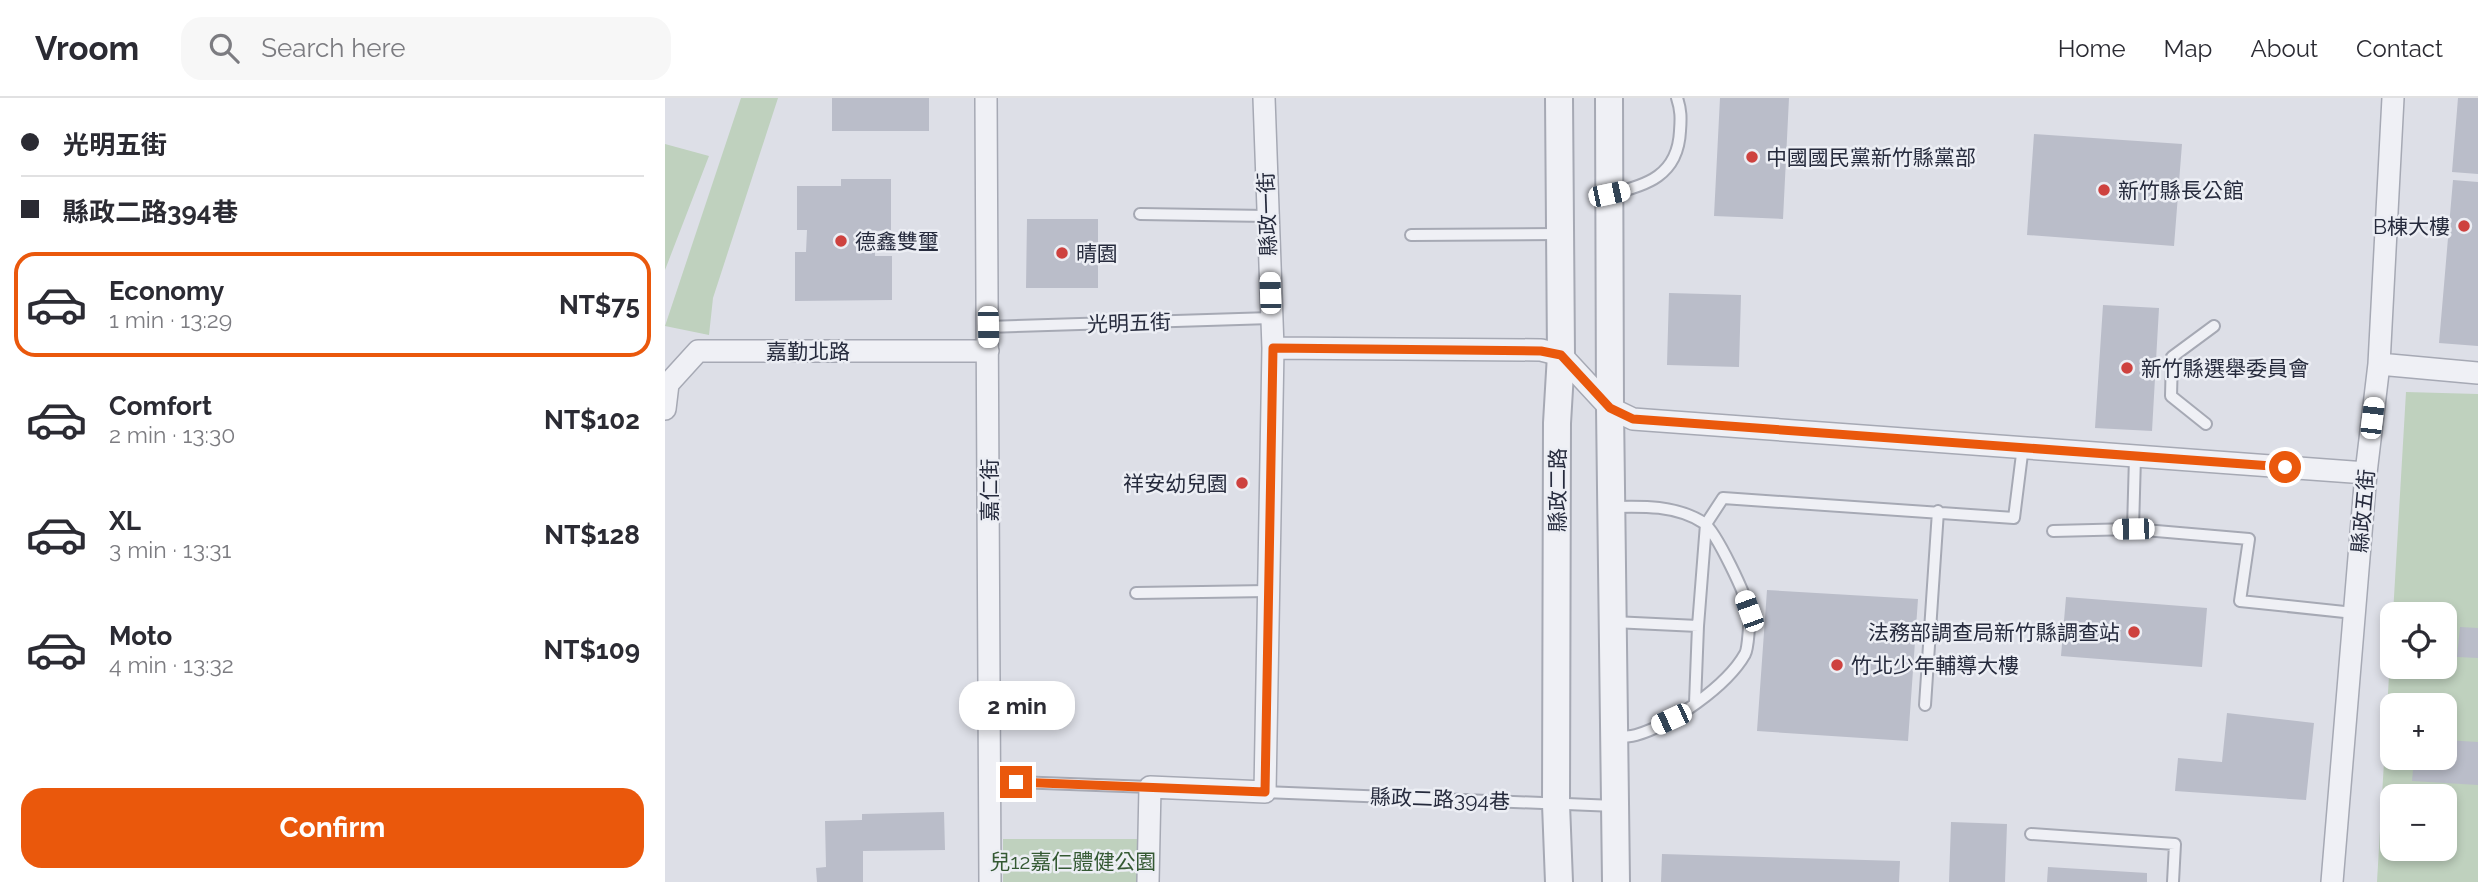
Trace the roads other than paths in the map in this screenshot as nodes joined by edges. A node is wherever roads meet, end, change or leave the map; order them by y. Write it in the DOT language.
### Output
graph roads {
  1 [pos="986,98"];
  2 [pos="1263,98"];
  3 [pos="1559,98"];
  4 [pos="1609,98"];
  5 [pos="1677,98"];
  6 [pos="2393,98"];
  7 [pos="1609,194"];
  8 [pos="1140,214"];
  9 [pos="1267,216"];
  10 [pos="1560,234"];
  11 [pos="1411,235"];
  12 [pos="1271,318"];
  13 [pos="2214,326"];
  14 [pos="988,327"];
  15 [pos="1273,348"];
  16 [pos="988,351"];
  17 [pos="1561,355"];
  18 [pos="2379,364"];
  19 [pos="2478,373"];
  20 [pos="1610,408"];
  21 [pos="665,409"];
  22 [pos="2206,424"];
  23 [pos="2023,446"];
  24 [pos="2135,457"];
  25 [pos="2366,472"];
  26 [pos="1611,507"];
  27 [pos="1938,511"];
  28 [pos="1706,524"];
  29 [pos="2133,529"];
  30 [pos="2053,531"];
  31 [pos="1268,591"];
  32 [pos="1136,593"];
  33 [pos="2354,613"];
  34 [pos="1613,622"];
  35 [pos="1698,626"];
  36 [pos="1695,703"];
  37 [pos="1925,705"];
  38 [pos="1614,737"];
  39 [pos="990,781"];
  40 [pos="1150,787"];
  41 [pos="1265,792"];
  42 [pos="1556,804"];
  43 [pos="1616,806"];
  44 [pos="2031,834"];
  45 [pos="990,882"];
  46 [pos="1148,882"];
  47 [pos="1559,882"];
  48 [pos="1616,882"];
  49 [pos="2172,882"];
  50 [pos="2332,882"];
  1 -- 14 [label="street, 嘉仁街"];
  2 -- 9 [label="street, 縣政一街"];
  3 -- 10 [label="street, 縣政二路"];
  4 -- 7 [label="street"];
  5 -- 7 [label="lane"];
  6 -- 18 [label="street, 縣政五街"];
  7 -- 20 [label="street"];
  8 -- 9 [label="lane"];
  9 -- 12 [label="street, 縣政一街"];
  10 -- 11 [label="lane"];
  10 -- 17 [label="street, 縣政二路"];
  12 -- 14 [label="lane, 光明五街"];
  12 -- 15 [label="street, 縣政一街"];
  13 -- 22 [label="lane"];
  14 -- 16 [label="street, 嘉仁街"];
  15 -- 17 [label="street"];
  15 -- 31 [label="street, 縣政一街"];
  16 -- 21 [label="street, 嘉勤北路"];
  16 -- 39 [label="street, 嘉仁街"];
  17 -- 20 [label="street"];
  17 -- 42 [label="street, 縣政二路"];
  18 -- 19 [label="street"];
  18 -- 25 [label="street, 縣政五街"];
  20 -- 23 [label="street"];
  20 -- 26 [label="street"];
  23 -- 24 [label="street"];
  23 -- 27 [label="lane"];
  24 -- 25 [label="street"];
  24 -- 29 [label="lane"];
  25 -- 33 [label="street, 縣政五街"];
  26 -- 28 [label="lane"];
  26 -- 34 [label="street"];
  27 -- 28 [label="lane"];
  27 -- 37 [label="lane"];
  28 -- 35 [label="lane"];
  28 -- 36 [label="lane"];
  29 -- 30 [label="lane"];
  29 -- 33 [label="lane"];
  31 -- 32 [label="lane"];
  31 -- 41 [label="street, 縣政一街"];
  33 -- 50 [label="street, 縣政五街"];
  34 -- 35 [label="lane"];
  34 -- 38 [label="street"];
  35 -- 36 [label="lane"];
  36 -- 38 [label="lane"];
  38 -- 43 [label="street"];
  39 -- 40 [label="lane"];
  39 -- 45 [label="street, 嘉仁街"];
  40 -- 41 [label="street"];
  40 -- 46 [label="street"];
  41 -- 42 [label="lane, 縣政二路394巷"];
  42 -- 43 [label="lane, 縣政二路394巷"];
  42 -- 47 [label="street, 縣政二路"];
  43 -- 48 [label="street"];
  44 -- 49 [label="lane"];
}
